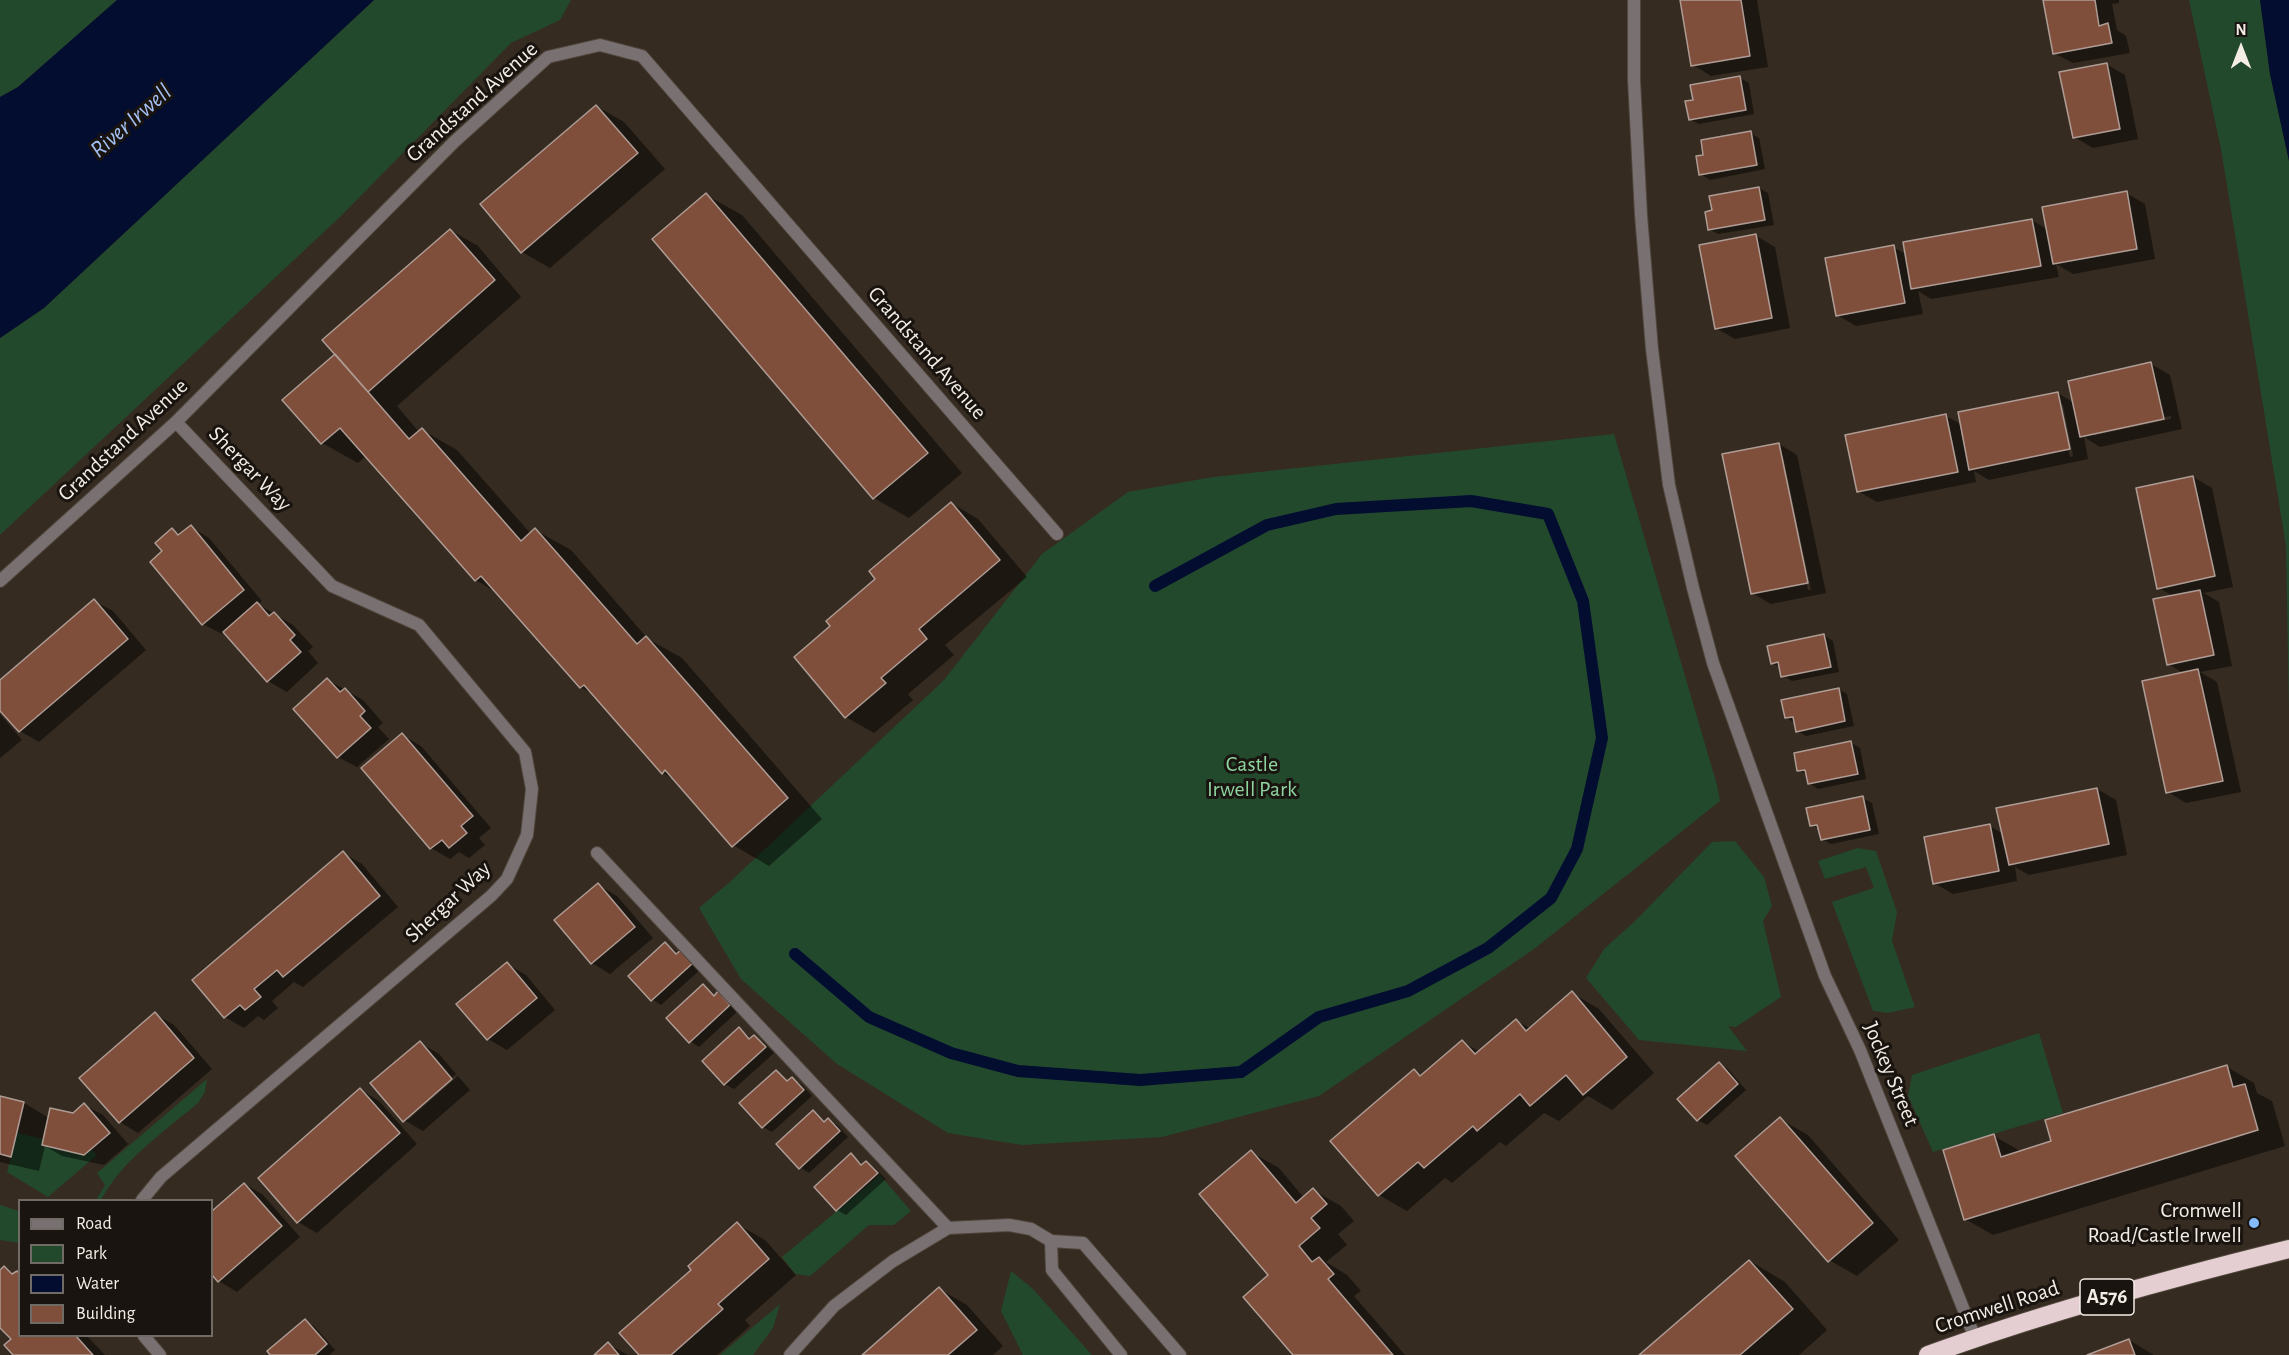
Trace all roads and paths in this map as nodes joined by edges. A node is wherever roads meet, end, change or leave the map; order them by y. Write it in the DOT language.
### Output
graph roads {
  1 [pos="1634,0"];
  2 [pos="176,422"];
  3 [pos="1057,534"];
  4 [pos="0,580"];
  5 [pos="597,853"];
  6 [pos="143,1199"];
  7 [pos="948,1228"];
  8 [pos="1051,1241"];
  9 [pos="2289,1249"];
  10 [pos="146,1337"];
  11 [pos="1975,1338"];
  12 [pos="160,1355"];
  13 [pos="790,1355"];
  14 [pos="1121,1355"];
  15 [pos="1180,1355"];
  16 [pos="1928,1355"];
  1 -- 11 [label="street, Jockey Street"];
  2 -- 3 [label="street, Grandstand Avenue"];
  2 -- 4 [label="street, Grandstand Avenue"];
  2 -- 6 [label="street, Shergar Way"];
  5 -- 7 [label="street"];
  7 -- 8 [label="street"];
  7 -- 13 [label="street"];
  8 -- 14 [label="street"];
  8 -- 15 [label="street"];
  9 -- 11 [label="highway, Cromwell Road / A576"];
  10 -- 12 [label="street"];
  11 -- 16 [label="highway, Cromwell Road / A576"];
}
